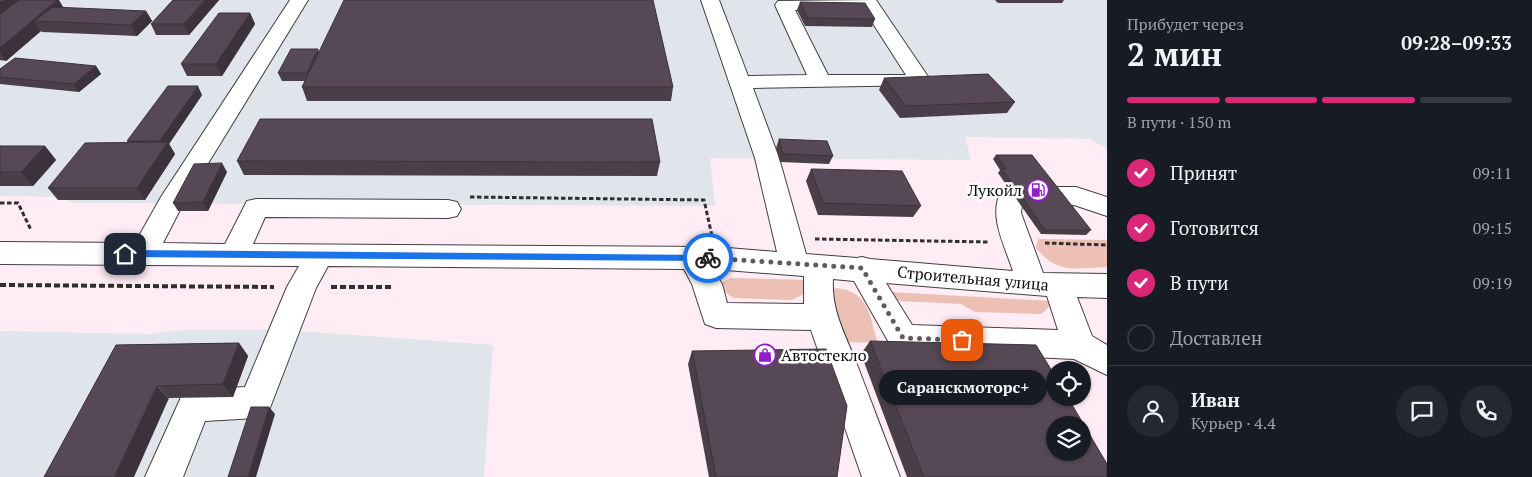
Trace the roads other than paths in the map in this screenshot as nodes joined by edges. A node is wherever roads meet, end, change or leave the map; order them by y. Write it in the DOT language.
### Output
graph roads {
  1 [pos="299,0"];
  2 [pos="710,0"];
  3 [pos="868,1"];
  4 [pos="740,82"];
  5 [pos="820,82"];
  6 [pos="457,203"];
  7 [pos="1107,207"];
  8 [pos="0,253"];
  9 [pos="143,254"];
  10 [pos="234,255"];
  11 [pos="320,255"];
  12 [pos="800,255"];
  13 [pos="694,258"];
  14 [pos="862,268"];
  15 [pos="1045,284"];
  16 [pos="1107,286"];
  17 [pos="821,317"];
  18 [pos="1079,345"];
  19 [pos="1107,360"];
  20 [pos="164,477"];
  21 [pos="881,477"];
  1 -- 9 [label="street"];
  2 -- 4 [label="street"];
  3 -- 5 [label="street"];
  3 -- 5 [label="street"];
  4 -- 5 [label="street"];
  4 -- 12 [label="street"];
  6 -- 10 [label="street"];
  7 -- 15 [label="street"];
  8 -- 9 [label="street, Строительная улица"];
  9 -- 10 [label="street, Строительная улица"];
  10 -- 11 [label="street, Строительная улица"];
  11 -- 13 [label="street, Строительная улица"];
  11 -- 20 [label="street"];
  12 -- 13 [label="street, Строительная улица"];
  12 -- 14 [label="street, Строительная улица"];
  12 -- 17 [label="street"];
  13 -- 17 [label="street"];
  14 -- 15 [label="street, Строительная улица"];
  14 -- 18 [label="street"];
  15 -- 16 [label="street, Строительная улица"];
  15 -- 18 [label="street"];
  17 -- 21 [label="street"];
  18 -- 19 [label="street"];
}
